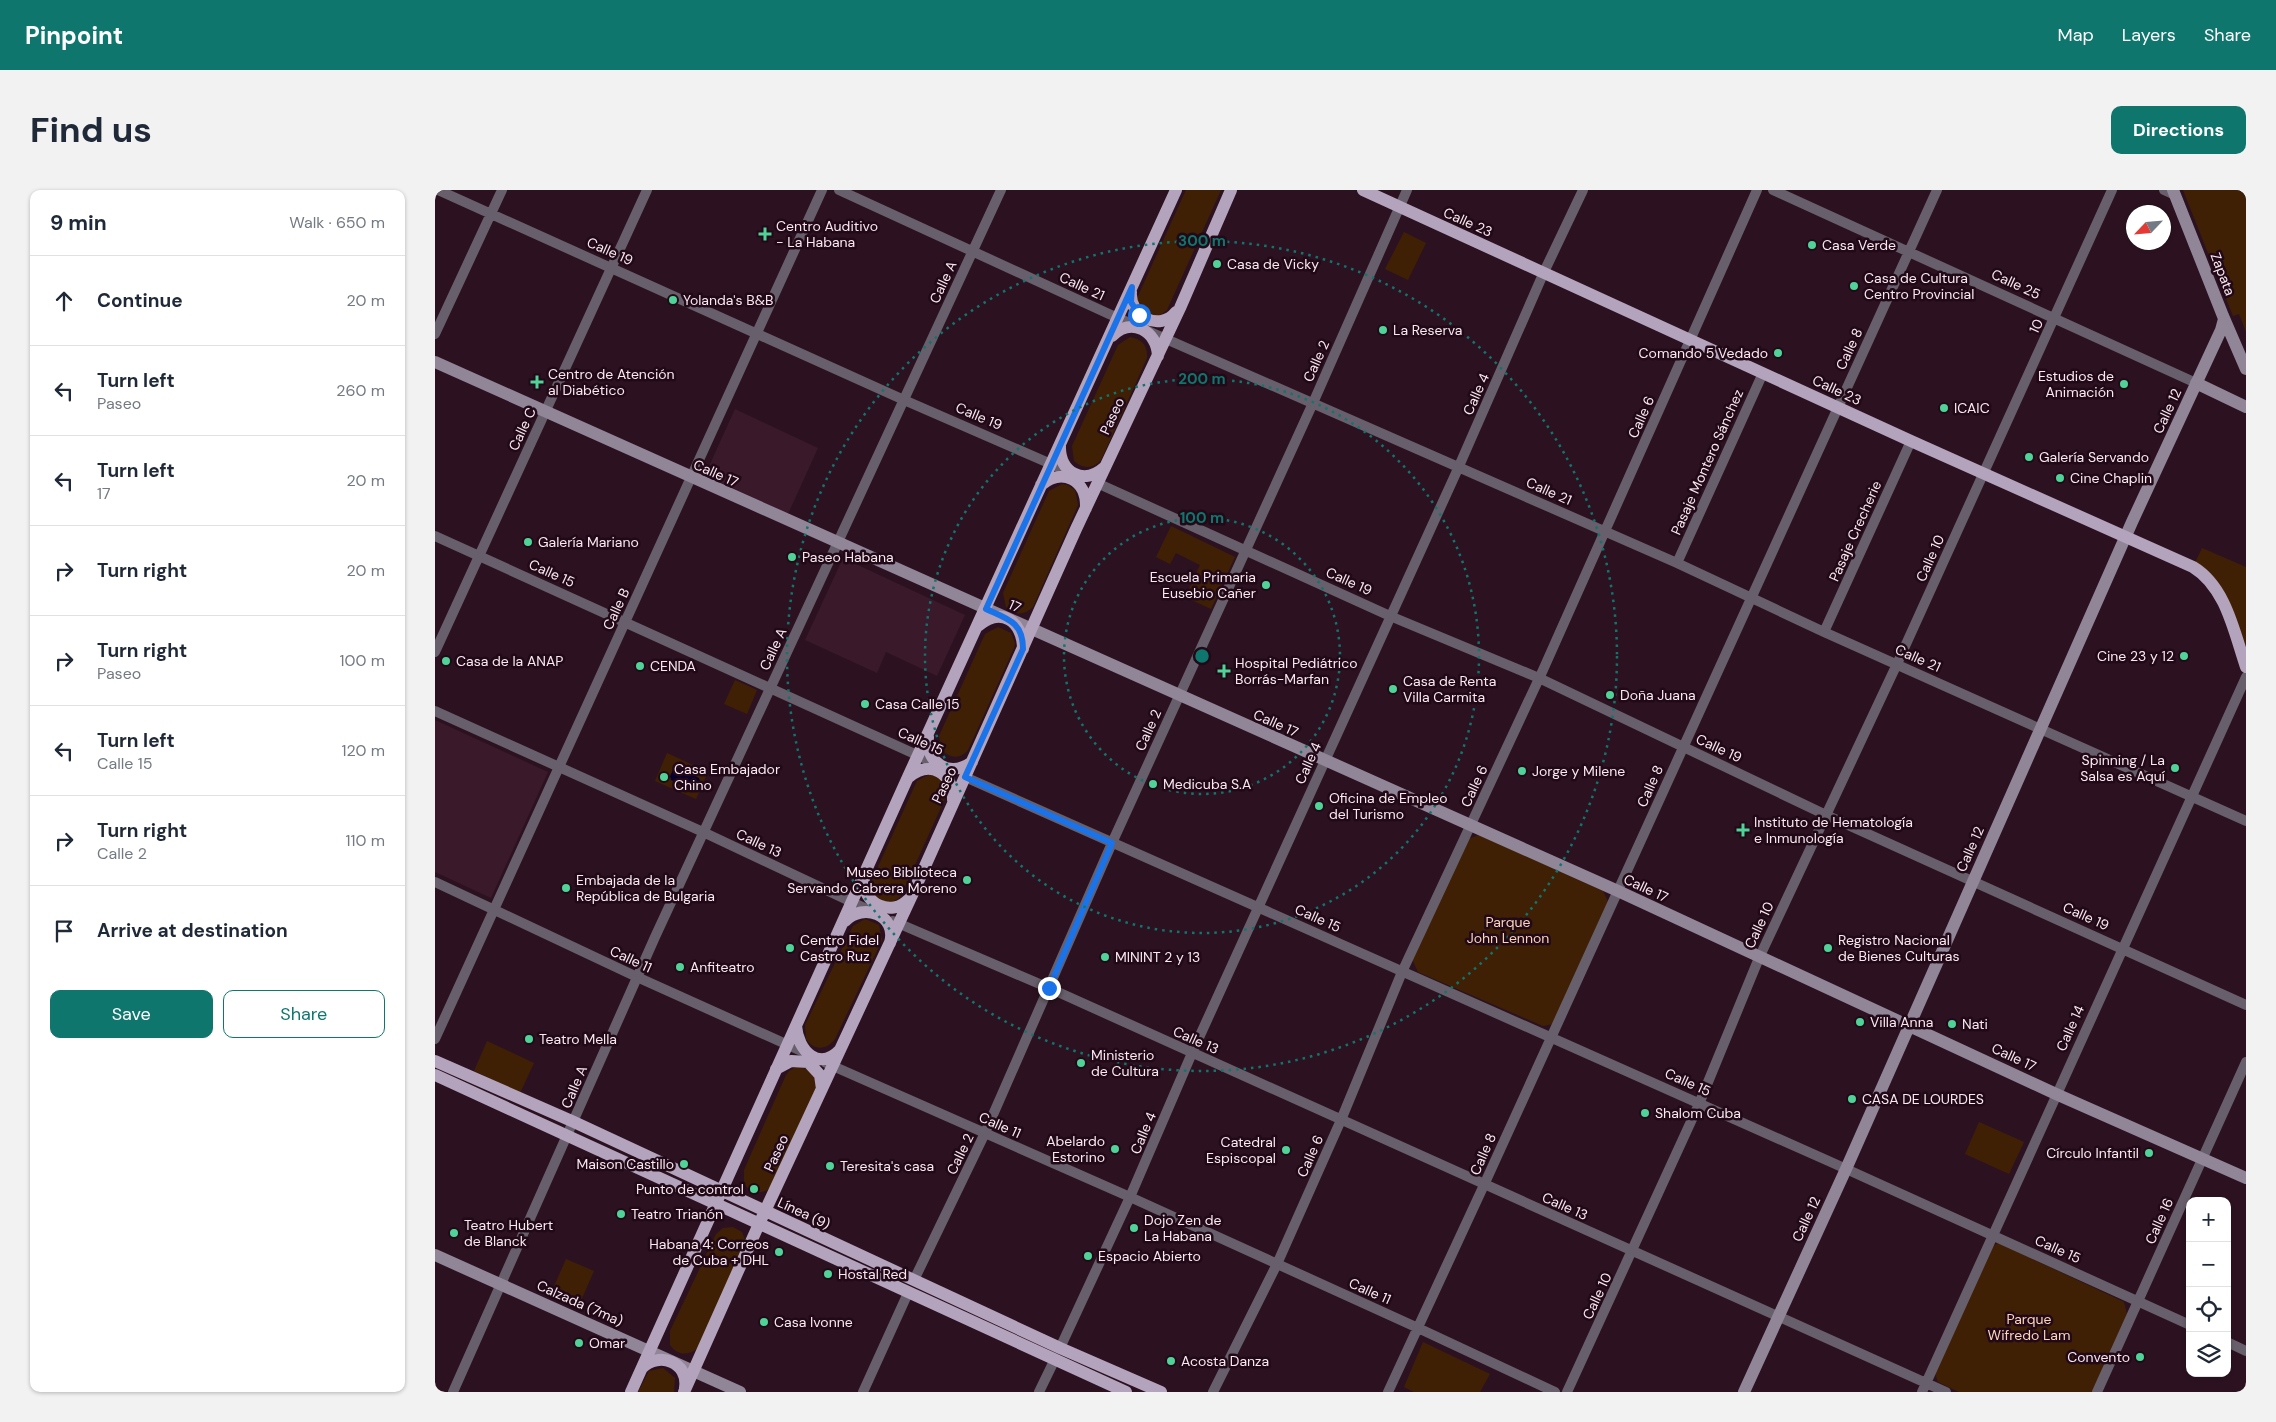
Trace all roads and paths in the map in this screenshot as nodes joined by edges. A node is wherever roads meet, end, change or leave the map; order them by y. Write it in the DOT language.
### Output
graph roads {
  1 [pos="438,190"];
  2 [pos="502,190"];
  3 [pos="647,190"];
  4 [pos="822,190"];
  5 [pos="839,190"];
  6 [pos="1001,190"];
  7 [pos="1177,190"];
  8 [pos="1363,190"];
  9 [pos="1407,190"];
  10 [pos="1583,190"];
  11 [pos="1757,190"];
  12 [pos="1773,190"];
  13 [pos="1937,190"];
  14 [pos="2112,190"];
  15 [pos="1229,192"];
  16 [pos="2171,192"];
  17 [pos="1399,207"];
  18 [pos="491,214"];
  19 [pos="973,250"];
  20 [pos="1909,250"];
  21 [pos="611,268"];
  22 [pos="1544,272"];
  23 [pos="1132,287"];
  24 [pos="1179,308"];
  25 [pos="1119,318"];
  26 [pos="2055,318"];
  27 [pos="2224,319"];
  28 [pos="1142,328"];
  29 [pos="435,334"];
  30 [pos="757,334"];
  31 [pos="1111,336"];
  32 [pos="1164,338"];
  33 [pos="2233,339"];
  34 [pos="1691,340"];
  35 [pos="2211,350"];
  36 [pos="1158,356"];
  37 [pos="435,362"];
  38 [pos="2246,369"];
  39 [pos="1763,373"];
  40 [pos="2196,383"];
  41 [pos="904,400"];
  42 [pos="1313,403"];
  43 [pos="2246,407"];
  44 [pos="1838,408"];
  45 [pos="545,412"];
  46 [pos="1911,441"];
  47 [pos="1059,446"];
  48 [pos="1051,464"];
  49 [pos="1105,466"];
  50 [pos="1459,467"];
  51 [pos="1983,472"];
  52 [pos="1074,474"];
  53 [pos="691,478"];
  54 [pos="1097,484"];
  55 [pos="1041,486"];
  56 [pos="1086,508"];
  57 [pos="1605,531"];
  58 [pos="435,536"];
  59 [pos="2126,536"];
  60 [pos="838,543"];
  61 [pos="1246,551"];
  62 [pos="479,556"];
  63 [pos="1677,563"];
  64 [pos="1750,598"];
  65 [pos="986,609"];
  66 [pos="1390,616"];
  67 [pos="1009,619"];
  68 [pos="625,622"];
  69 [pos="978,626"];
  70 [pos="1032,630"];
  71 [pos="1824,632"];
  72 [pos="1023,649"];
  73 [pos="435,652"];
  74 [pos="1897,664"];
  75 [pos="2246,667"];
  76 [pos="2246,676"];
  77 [pos="1539,678"];
  78 [pos="769,690"];
  79 [pos="1178,695"];
  80 [pos="435,711"];
  81 [pos="2041,730"];
  82 [pos="928,737"];
  83 [pos="1682,747"];
  84 [pos="919,756"];
  85 [pos="1325,760"];
  86 [pos="972,762"];
  87 [pos="943,767"];
  88 [pos="559,768"];
  89 [pos="965,777"];
  90 [pos="908,778"];
  91 [pos="2190,796"];
  92 [pos="953,800"];
  93 [pos="1827,815"];
  94 [pos="2246,821"];
  95 [pos="1470,825"];
  96 [pos="703,832"];
  97 [pos="1112,843"];
  98 [pos="865,876"];
  99 [pos="1972,881"];
  100 [pos="435,882"];
  101 [pos="1618,891"];
  102 [pos="913,893"];
  103 [pos="852,902"];
  104 [pos="1257,908"];
  105 [pos="494,910"];
  106 [pos="877,914"];
  107 [pos="844,922"];
  108 [pos="899,924"];
  109 [pos="888,947"];
  110 [pos="2121,949"];
  111 [pos="1759,958"];
  112 [pos="1402,972"];
  113 [pos="637,977"];
  114 [pos="1049,988"];
  115 [pos="2246,1005"];
  116 [pos="1910,1025"];
  117 [pos="796,1026"];
  118 [pos="1550,1038"];
  119 [pos="435,1039"];
  120 [pos="788,1044"];
  121 [pos="841,1049"];
  122 [pos="1192,1053"];
  123 [pos="811,1056"];
  124 [pos="435,1060"];
  125 [pos="2246,1062"];
  126 [pos="833,1066"];
  127 [pos="776,1069"];
  128 [pos="435,1075"];
  129 [pos="821,1091"];
  130 [pos="2056,1094"];
  131 [pos="1699,1104"];
  132 [pos="1341,1120"];
  133 [pos="574,1122"];
  134 [pos="985,1133"];
  135 [pos="568,1137"];
  136 [pos="2203,1158"];
  137 [pos="1846,1169"];
  138 [pos="2246,1178"];
  139 [pos="1484,1185"];
  140 [pos="721,1190"];
  141 [pos="1130,1197"];
  142 [pos="716,1203"];
  143 [pos="762,1218"];
  144 [pos="1992,1235"];
  145 [pos="1633,1251"];
  146 [pos="435,1255"];
  147 [pos="1277,1264"];
  148 [pos="914,1280"];
  149 [pos="501,1284"];
  150 [pos="908,1293"];
  151 [pos="2138,1301"];
  152 [pos="1778,1316"];
  153 [pos="2186,1323"];
  154 [pos="1419,1328"];
  155 [pos="2231,1344"];
  156 [pos="649,1351"];
  157 [pos="2246,1351"];
  158 [pos="1057,1354"];
  159 [pos="673,1362"];
  160 [pos="642,1368"];
  161 [pos="693,1371"];
  162 [pos="1924,1387"];
  163 [pos="685,1391"];
  164 [pos="453,1392"];
  165 [pos="631,1392"];
  166 [pos="740,1392"];
  167 [pos="863,1392"];
  168 [pos="1039,1392"];
  169 [pos="1126,1392"];
  170 [pos="1161,1392"];
  171 [pos="1213,1392"];
  172 [pos="1388,1392"];
  173 [pos="1555,1392"];
  174 [pos="1567,1392"];
  175 [pos="1743,1392"];
  176 [pos="1946,1392"];
  177 [pos="2097,1392"];
  1 -- 18 [label="street, Calle 19"];
  2 -- 18 [label="street"];
  3 -- 21 [label="street, Calle C"];
  4 -- 30 [label="street, Calle B"];
  5 -- 19 [label="street, Calle 21"];
  6 -- 19 [label="street, Calle A"];
  7 -- 23 [label="main road"];
  8 -- 17 [label="main road, Calle 23"];
  9 -- 17 [label="street, Calle 2"];
  10 -- 22 [label="street, Calle 4"];
  11 -- 34 [label="street, Calle 6"];
  12 -- 20 [label="street, Calle 25"];
  13 -- 20 [label="street, Calle 8"];
  14 -- 26 [label="street, 10"];
  15 -- 24 [label="main road, Paseo"];
  16 -- 27 [label="street, Zapata"];
  17 -- 22 [label="main road, Calle 23"];
  17 -- 42 [label="street, Calle 2"];
  18 -- 21 [label="street, Calle 19"];
  18 -- 29 [label="street"];
  19 -- 25 [label="street, Calle 21"];
  19 -- 41 [label="street, Calle A"];
  20 -- 26 [label="street, Calle 25"];
  20 -- 44 [label="street, Calle 8"];
  21 -- 30 [label="street, Calle 19"];
  21 -- 45 [label="street, Calle C"];
  22 -- 34 [label="main road, Calle 23"];
  22 -- 50 [label="street, Calle 4"];
  23 -- 24 [label="main road"];
  23 -- 25 [label="main road"];
  24 -- 32 [label="main road, Paseo"];
  25 -- 28 [label="street, Calle 21"];
  25 -- 31 [label="main road"];
  26 -- 40 [label="street, Calle 25"];
  26 -- 51 [label="street, 10"];
  27 -- 33 [label="street, Zapata"];
  27 -- 35 [label="street, Calle 12"];
  28 -- 31 [label="main road"];
  28 -- 32 [label="street, Calle 21"];
  28 -- 36 [label="main road"];
  30 -- 41 [label="street, Calle 19"];
  30 -- 53 [label="street, Calle B"];
  31 -- 47 [label="main road"];
  32 -- 36 [label="main road, Paseo"];
  32 -- 42 [label="street, Calle 21"];
  33 -- 35 [label="street"];
  33 -- 38 [label="street, Zapata"];
  34 -- 39 [label="main road, Calle 23"];
  34 -- 57 [label="street, Calle 6"];
  35 -- 40 [label="street, Calle 12"];
  36 -- 49 [label="main road, Paseo"];
  37 -- 45 [label="street, Calle 17"];
  39 -- 44 [label="main road, Calle 23"];
  39 -- 63 [label="street, Pasaje Montero Sánchez"];
  40 -- 43 [label="street, Calle 25"];
  40 -- 59 [label="street, Calle 12"];
  41 -- 48 [label="street, Calle 19"];
  41 -- 60 [label="street, Calle A"];
  42 -- 50 [label="street, Calle 21"];
  42 -- 61 [label="street, Calle 2"];
  44 -- 46 [label="main road, Calle 23"];
  44 -- 64 [label="street, Calle 8"];
  45 -- 53 [label="street, Calle 17"];
  45 -- 62 [label="street, Calle C"];
  46 -- 51 [label="main road, Calle 23"];
  46 -- 71 [label="street, Pasaje Crecherie"];
  47 -- 48 [label="main road"];
  47 -- 52 [label="main road"];
  48 -- 52 [label="street, Calle 19"];
  48 -- 55 [label="main road"];
  49 -- 52 [label="main road"];
  49 -- 54 [label="main road, Paseo"];
  50 -- 57 [label="street, Calle 21"];
  50 -- 66 [label="street, Calle 4"];
  51 -- 59 [label="main road, Calle 23"];
  51 -- 74 [label="street, Calle 10"];
  52 -- 54 [label="street, Calle 19"];
  53 -- 60 [label="street, Calle 17"];
  53 -- 68 [label="street, Calle B"];
  54 -- 56 [label="main road, Paseo"];
  54 -- 61 [label="street, Calle 19"];
  55 -- 56 [label="main road"];
  55 -- 65 [label="main road"];
  56 -- 70 [label="main road, Paseo"];
  57 -- 63 [label="street, Calle 21"];
  57 -- 77 [label="street, Calle 6"];
  58 -- 62 [label="street, Calle 15"];
  59 -- 75 [label="main road, Calle 23"];
  59 -- 81 [label="street, Calle 12"];
  60 -- 65 [label="street, Calle 17"];
  60 -- 78 [label="street, Calle A"];
  61 -- 66 [label="street, Calle 19"];
  61 -- 79 [label="street, Calle 2"];
  62 -- 68 [label="street, Calle 15"];
  62 -- 73 [label="street, Calle C"];
  63 -- 64 [label="street, Calle 21"];
  64 -- 71 [label="street, Calle 21"];
  64 -- 83 [label="street, Calle 8"];
  65 -- 67 [label="street, 17"];
  65 -- 69 [label="main road"];
  66 -- 77 [label="street, Calle 19"];
  66 -- 85 [label="street, Calle 4"];
  67 -- 69 [label="main road"];
  67 -- 70 [label="street, 17"];
  67 -- 72 [label="main road"];
  68 -- 78 [label="street, Calle 15"];
  68 -- 88 [label="street, Calle B"];
  69 -- 82 [label="main road"];
  70 -- 72 [label="main road, Paseo"];
  70 -- 79 [label="street, Calle 17"];
  71 -- 74 [label="street, Calle 21"];
  72 -- 86 [label="main road, Paseo"];
  74 -- 81 [label="street, Calle 21"];
  74 -- 93 [label="street, Calle 10"];
  76 -- 91 [label="street, Calle 14"];
  77 -- 83 [label="street, Calle 19"];
  77 -- 95 [label="street, Calle 6"];
  78 -- 84 [label="street, Calle 15"];
  78 -- 96 [label="street, Calle A"];
  79 -- 85 [label="street, Calle 17"];
  79 -- 97 [label="street, Calle 2"];
  80 -- 88 [label="street, Calle 13"];
  81 -- 91 [label="street, Calle 21"];
  81 -- 99 [label="street, Calle 12"];
  82 -- 84 [label="main road"];
  82 -- 87 [label="main road"];
  83 -- 93 [label="street, Calle 19"];
  83 -- 101 [label="street, Calle 8"];
  84 -- 87 [label="street, Calle 15"];
  84 -- 90 [label="main road"];
  85 -- 95 [label="street, Calle 17"];
  85 -- 104 [label="street, Calle 4"];
  86 -- 87 [label="main road"];
  86 -- 89 [label="main road, Paseo"];
  87 -- 89 [label="street, Calle 15"];
  88 -- 96 [label="street, Calle 13"];
  88 -- 105 [label="street, Calle B"];
  89 -- 92 [label="main road, Paseo"];
  89 -- 97 [label="street, Calle 15"];
  90 -- 92 [label="main road"];
  90 -- 98 [label="main road"];
  91 -- 94 [label="street, Calle 21"];
  91 -- 110 [label="street, Calle 14"];
  92 -- 102 [label="main road, Paseo"];
  93 -- 99 [label="street, Calle 19"];
  93 -- 111 [label="street, Calle 10"];
  95 -- 101 [label="street, Calle 17"];
  95 -- 112 [label="street, Calle 6"];
  96 -- 103 [label="street, Calle 13"];
  96 -- 113 [label="street, Calle A"];
  97 -- 104 [label="street, Calle 15"];
  97 -- 114 [label="street, Calle 2"];
  98 -- 102 [label="main road"];
  98 -- 103 [label="main road"];
  99 -- 110 [label="street, Calle 19"];
  99 -- 116 [label="street, Calle 12"];
  100 -- 105 [label="street, Calle 11"];
  101 -- 111 [label="street, Calle 17"];
  101 -- 118 [label="street, Calle 8"];
  102 -- 108 [label="main road, Paseo"];
  103 -- 106 [label="street, Calle 13"];
  103 -- 107 [label="main road"];
  104 -- 112 [label="street, Calle 15"];
  104 -- 122 [label="street, Calle 4"];
  105 -- 113 [label="street, Calle 11"];
  105 -- 119 [label="street, Calle B"];
  106 -- 107 [label="main road"];
  106 -- 108 [label="street, Calle 13"];
  106 -- 109 [label="main road"];
  107 -- 117 [label="main road"];
  108 -- 109 [label="main road, Paseo"];
  108 -- 114 [label="street, Calle 13"];
  109 -- 121 [label="main road, Paseo"];
  110 -- 115 [label="street, Calle 19"];
  110 -- 130 [label="street, Calle 14"];
  111 -- 116 [label="street, Calle 17"];
  111 -- 131 [label="street, Calle 10"];
  112 -- 118 [label="street, Calle 15"];
  112 -- 132 [label="street, Calle 6"];
  113 -- 120 [label="street, Calle 11"];
  113 -- 133 [label="street, Calle A"];
  114 -- 122 [label="street, Calle 13"];
  114 -- 134 [label="street, Calle 2"];
  116 -- 130 [label="street, Calle 17"];
  116 -- 137 [label="street, Calle 12"];
  117 -- 120 [label="main road"];
  117 -- 123 [label="main road"];
  118 -- 131 [label="street, Calle 15"];
  118 -- 139 [label="street, Calle 8"];
  120 -- 123 [label="street, Calle 11"];
  120 -- 127 [label="main road"];
  121 -- 123 [label="main road"];
  121 -- 126 [label="main road, Paseo"];
  122 -- 132 [label="street, Calle 13"];
  122 -- 141 [label="street, Calle 4"];
  123 -- 126 [label="street, Calle 11"];
  124 -- 133 [label="main road, Línea (9)"];
  125 -- 136 [label="street, Calle 16"];
  126 -- 129 [label="main road, Paseo"];
  126 -- 134 [label="street, Calle 11"];
  127 -- 129 [label="main road"];
  127 -- 140 [label="main road"];
  128 -- 135 [label="main road, Línea (9)"];
  129 -- 143 [label="main road, Paseo"];
  130 -- 136 [label="street, Calle 17"];
  130 -- 144 [label="street, Calle 14"];
  131 -- 137 [label="street, Calle 15"];
  131 -- 145 [label="street, Calle 10"];
  132 -- 139 [label="street, Calle 13"];
  132 -- 147 [label="street, Calle 6"];
  133 -- 135 [label="street, Calle A"];
  133 -- 140 [label="main road, Línea (9)"];
  134 -- 141 [label="street, Calle 11"];
  134 -- 148 [label="street, Calle 2"];
  135 -- 142 [label="main road, Línea (9)"];
  135 -- 149 [label="street"];
  136 -- 138 [label="street, Calle 17"];
  136 -- 151 [label="street, Calle 16"];
  137 -- 144 [label="street, Calle 15"];
  137 -- 152 [label="street, Calle 12"];
  139 -- 145 [label="street, Calle 13"];
  139 -- 154 [label="street, Calle 8"];
  140 -- 142 [label="main road"];
  140 -- 143 [label="main road, Línea (9)"];
  141 -- 147 [label="street, Calle 11"];
  141 -- 158 [label="street, Calle 4"];
  142 -- 143 [label="main road, Línea (9)"];
  142 -- 156 [label="main road"];
  143 -- 148 [label="main road, Línea (9)"];
  143 -- 150 [label="main road, Línea (9)"];
  143 -- 161 [label="main road, Paseo"];
  144 -- 151 [label="street, Calle 15"];
  144 -- 162 [label="street, Calle 14"];
  145 -- 152 [label="street, Calle 13"];
  145 -- 174 [label="street, Calle 10"];
  146 -- 149 [label="street, Calzada (7ma)"];
  147 -- 154 [label="street, Calle 11"];
  147 -- 171 [label="street, Calle 6"];
  148 -- 158 [label="main road, Línea (9)"];
  149 -- 156 [label="street, Calzada (7ma)"];
  149 -- 164 [label="street"];
  150 -- 158 [label="main road, Línea (9)"];
  150 -- 167 [label="street"];
  151 -- 153 [label="street, Calle 15"];
  151 -- 177 [label="street, Calle 16"];
  152 -- 162 [label="street, Calle 13"];
  152 -- 175 [label="street, Calle 12"];
  154 -- 172 [label="street, Calle 8"];
  154 -- 173 [label="street, Calle 11"];
  155 -- 157 [label="street"];
  156 -- 159 [label="street, Calzada (7ma)"];
  156 -- 160 [label="main road"];
  158 -- 168 [label="street, Calle 4"];
  158 -- 169 [label="main road, Línea (9)"];
  158 -- 170 [label="main road, Línea (9)"];
  159 -- 160 [label="main road"];
  159 -- 161 [label="street, Calzada (7ma)"];
  159 -- 163 [label="main road"];
  160 -- 165 [label="main road"];
  161 -- 163 [label="main road, Paseo"];
  161 -- 166 [label="street, Calzada (7ma)"];
  162 -- 176 [label="street, Calle 13"];
}
